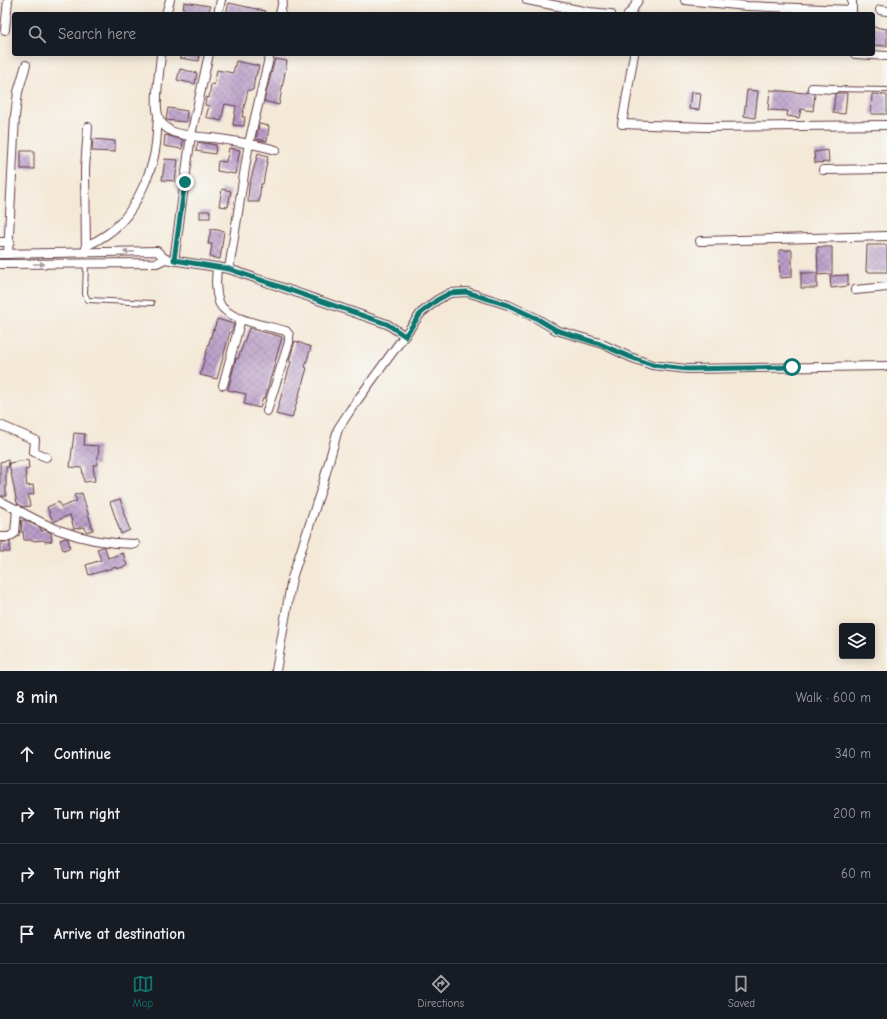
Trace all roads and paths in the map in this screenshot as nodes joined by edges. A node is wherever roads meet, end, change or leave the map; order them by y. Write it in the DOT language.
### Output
graph roads {
  1 [pos="8,0"];
  2 [pos="170,0"];
  3 [pos="222,0"];
  4 [pos="283,0"];
  5 [pos="527,0"];
  6 [pos="638,0"];
  7 [pos="685,0"];
  8 [pos="852,0"];
  9 [pos="747,3"];
  10 [pos="167,12"];
  11 [pos="219,12"];
  12 [pos="280,12"];
  13 [pos="589,12"];
  14 [pos="631,12"];
  15 [pos="852,12"];
  16 [pos="4,30"];
  17 [pos="875,55"];
  18 [pos="161,56"];
  19 [pos="209,56"];
  20 [pos="270,56"];
  21 [pos="634,56"];
  22 [pos="887,56"];
  23 [pos="26,65"];
  24 [pos="812,88"];
  25 [pos="834,89"];
  26 [pos="887,90"];
  27 [pos="158,115"];
  28 [pos="887,125"];
  29 [pos="88,127"];
  30 [pos="191,135"];
  31 [pos="249,143"];
  32 [pos="276,150"];
  33 [pos="887,169"];
  34 [pos="823,170"];
  35 [pos="887,236"];
  36 [pos="700,241"];
  37 [pos="0,242"];
  38 [pos="10,242"];
  39 [pos="86,249"];
  40 [pos="4,254"];
  41 [pos="170,260"];
  42 [pos="86,263"];
  43 [pos="0,264"];
  44 [pos="217,267"];
  45 [pos="229,269"];
  46 [pos="887,287"];
  47 [pos="855,290"];
  48 [pos="152,303"];
  49 [pos="241,319"];
  50 [pos="403,335"];
  51 [pos="887,366"];
  52 [pos="223,386"];
  53 [pos="267,411"];
  54 [pos="0,425"];
  55 [pos="46,457"];
  56 [pos="0,501"];
  57 [pos="17,509"];
  58 [pos="0,536"];
  59 [pos="135,544"];
  60 [pos="276,671"];
  1 -- 16 [label="street"];
  2 -- 10 [label="street"];
  3 -- 11 [label="street"];
  4 -- 12 [label="street"];
  5 -- 13 [label="street"];
  6 -- 14 [label="street"];
  7 -- 9 [label="street"];
  8 -- 15 [label="street"];
  9 -- 15 [label="street"];
  17 -- 22 [label="street"];
  18 -- 27 [label="street"];
  19 -- 30 [label="street"];
  20 -- 31 [label="street"];
  21 -- 28 [label="street"];
  23 -- 38 [label="street"];
  24 -- 25 [label="street"];
  25 -- 26 [label="lane"];
  27 -- 30 [label="street"];
  27 -- 39 [label="street"];
  29 -- 39 [label="street"];
  30 -- 31 [label="street"];
  30 -- 41 [label="street"];
  31 -- 32 [label="street"];
  31 -- 45 [label="street"];
  33 -- 34 [label="street"];
  35 -- 36 [label="street"];
  37 -- 38 [label="street"];
  38 -- 40 [label="street"];
  39 -- 40 [label="street"];
  41 -- 39 [label="street, one-way"];
  39 -- 42 [label="street"];
  41 -- 42 [label="street"];
  41 -- 44 [label="street"];
  43 -- 42 [label="street, one-way"];
  42 -- 48 [label="lane"];
  44 -- 45 [label="street"];
  44 -- 49 [label="street"];
  45 -- 50 [label="street"];
  46 -- 47 [label="street"];
  49 -- 52 [label="street"];
  49 -- 53 [label="street"];
  50 -- 51 [label="street"];
  50 -- 60 [label="street"];
  54 -- 55 [label="street"];
  56 -- 57 [label="street"];
  57 -- 58 [label="street"];
  57 -- 59 [label="street"];
}
